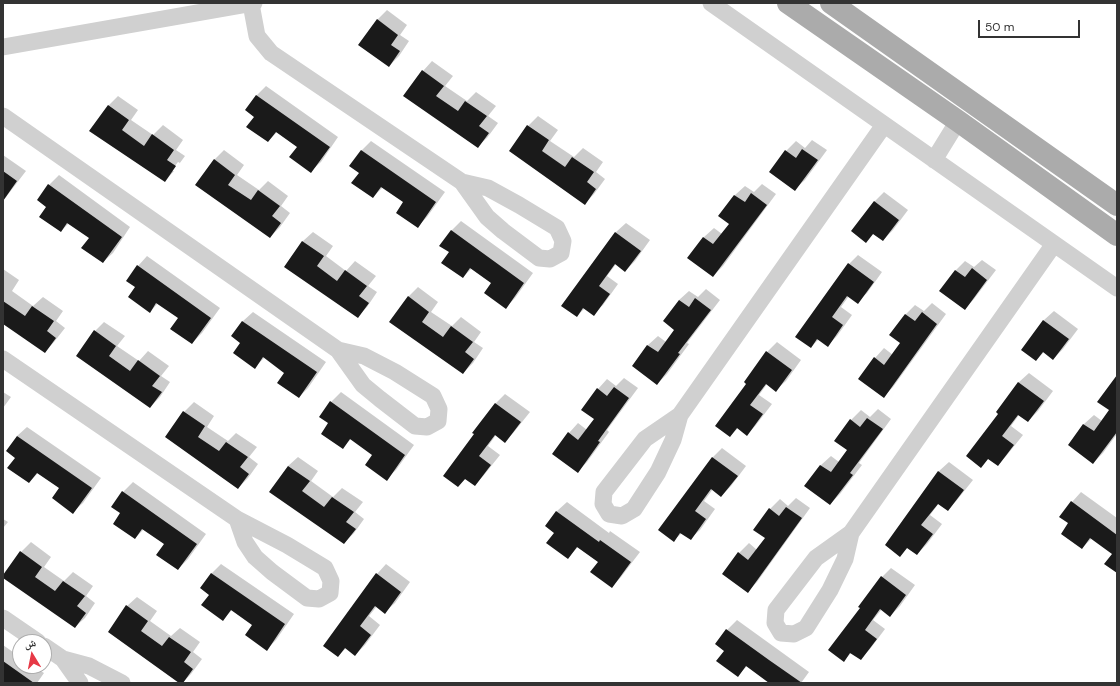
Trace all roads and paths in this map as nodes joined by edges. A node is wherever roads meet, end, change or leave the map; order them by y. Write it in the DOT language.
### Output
graph roads {
  1 [pos="254,3"];
  2 [pos="711,3"];
  3 [pos="790,3"];
  4 [pos="831,3"];
  5 [pos="251,4"];
  6 [pos="3,47"];
  7 [pos="3,116"];
  8 [pos="958,121"];
  9 [pos="884,125"];
  10 [pos="934,160"];
  11 [pos="462,182"];
  12 [pos="1117,205"];
  13 [pos="1117,235"];
  14 [pos="1054,244"];
  15 [pos="1117,288"];
  16 [pos="338,350"];
  17 [pos="3,359"];
  18 [pos="680,415"];
  19 [pos="237,519"];
  20 [pos="851,533"];
  21 [pos="3,618"];
  22 [pos="26,634"];
  23 [pos="52,651"];
  24 [pos="63,659"];
  25 [pos="80,683"];
  26 [pos="122,683"];
  1 -- 5 [label="street"];
  2 -- 9 [label="street"];
  3 -- 8 [label="main road"];
  4 -- 12 [label="main road"];
  5 -- 6 [label="street"];
  5 -- 11 [label="street"];
  7 -- 16 [label="street"];
  8 -- 10 [label="street"];
  8 -- 13 [label="main road"];
  9 -- 10 [label="street"];
  9 -- 18 [label="street"];
  10 -- 14 [label="street"];
  11 -- 11 [label="street"];
  14 -- 15 [label="street"];
  14 -- 20 [label="street"];
  16 -- 16 [label="street"];
  17 -- 19 [label="street"];
  18 -- 18 [label="street"];
  19 -- 19 [label="street"];
  20 -- 20 [label="street"];
  21 -- 22 [label="street"];
  23 -- 24 [label="street"];
  24 -- 25 [label="street"];
  24 -- 26 [label="street"];
}
